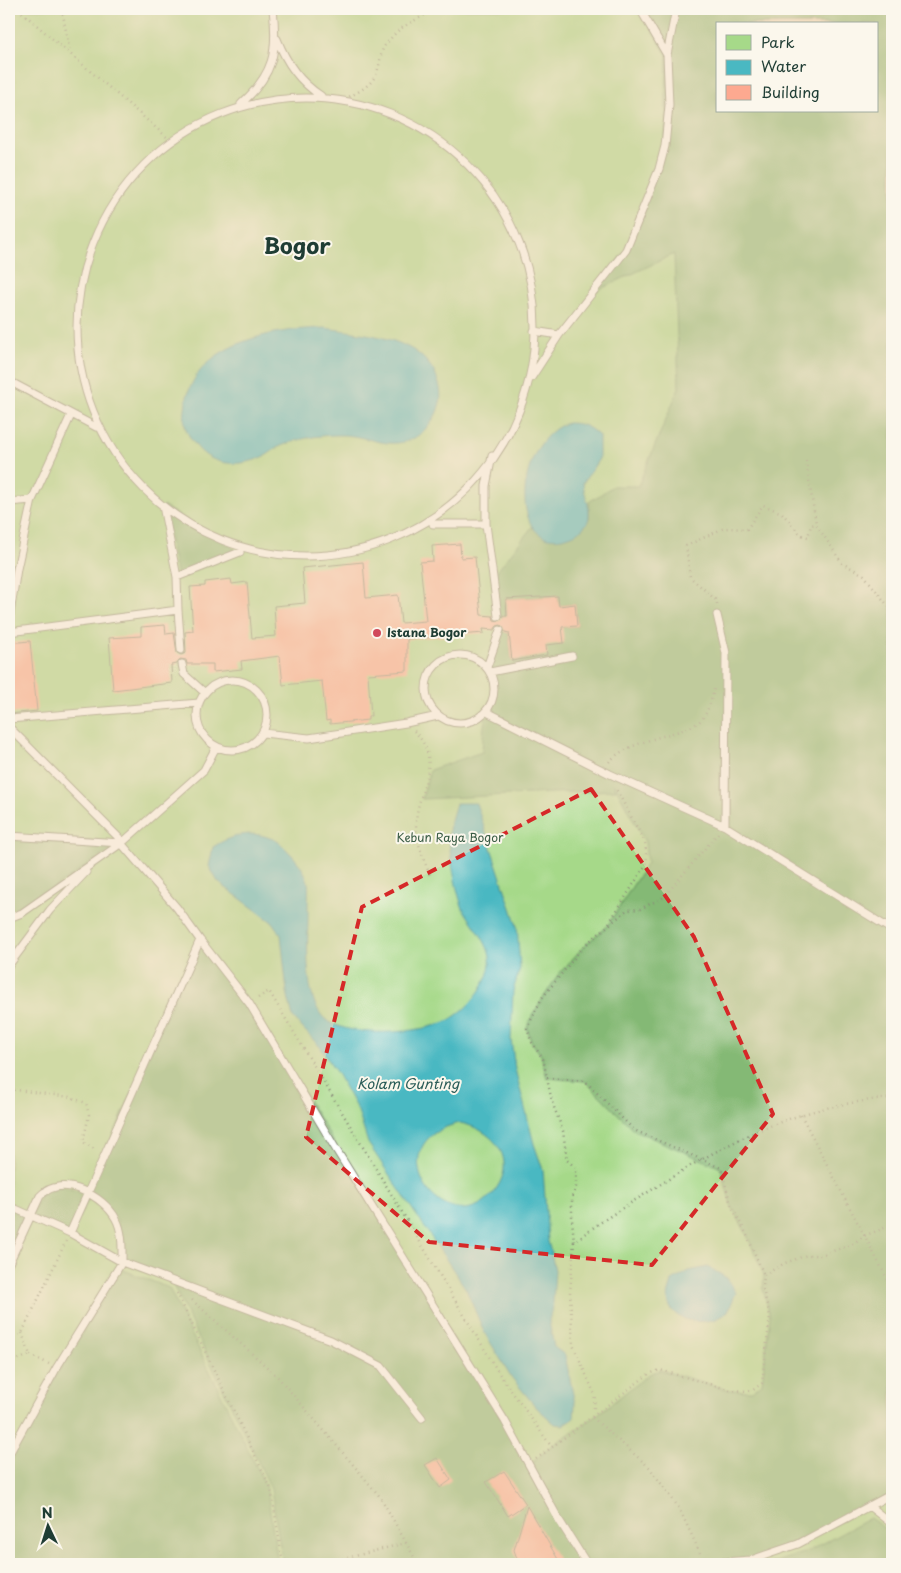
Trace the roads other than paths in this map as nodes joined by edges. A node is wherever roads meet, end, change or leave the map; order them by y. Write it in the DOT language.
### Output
graph roads {
  1 [pos="273,9"];
  2 [pos="640,9"];
  3 [pos="676,9"];
  4 [pos="276,38"];
  5 [pos="667,55"];
  6 [pos="322,97"];
  7 [pos="240,106"];
  8 [pos="534,327"];
  9 [pos="559,335"];
  10 [pos="530,380"];
  11 [pos="9,381"];
  12 [pos="71,415"];
  13 [pos="96,427"];
  14 [pos="493,453"];
  15 [pos="32,500"];
  16 [pos="9,502"];
  17 [pos="163,506"];
  18 [pos="433,524"];
  19 [pos="486,524"];
  20 [pos="240,552"];
  21 [pos="177,577"];
  22 [pos="178,610"];
  23 [pos="717,615"];
  24 [pos="498,616"];
  25 [pos="9,620"];
  26 [pos="500,630"];
  27 [pos="9,632"];
  28 [pos="181,650"];
  29 [pos="572,656"];
  30 [pos="182,664"];
  31 [pos="489,669"];
  32 [pos="205,693"];
  33 [pos="199,703"];
  34 [pos="487,712"];
  35 [pos="438,716"];
  36 [pos="9,719"];
  37 [pos="9,728"];
  38 [pos="263,733"];
  39 [pos="216,747"];
  40 [pos="725,826"];
  41 [pos="9,836"];
  42 [pos="122,842"];
  43 [pos="99,859"];
  44 [pos="9,918"];
  45 [pos="892,930"];
  46 [pos="200,940"];
  47 [pos="9,965"];
  48 [pos="88,1194"];
  49 [pos="9,1206"];
  50 [pos="31,1216"];
  51 [pos="70,1233"];
  52 [pos="122,1262"];
  53 [pos="9,1263"];
  54 [pos="422,1418"];
  55 [pos="9,1454"];
  56 [pos="892,1494"];
  57 [pos="869,1506"];
  58 [pos="892,1524"];
  59 [pos="587,1564"];
  60 [pos="697,1564"];
  61 [pos="702,1564"];
  1 -- 4 [label="lane"];
  2 -- 5 [label="lane"];
  3 -- 5 [label="lane"];
  4 -- 6 [label="lane"];
  4 -- 7 [label="lane"];
  5 -- 9 [label="lane"];
  6 -- 7 [label="lane"];
  6 -- 8 [label="lane"];
  7 -- 13 [label="lane"];
  8 -- 9 [label="lane"];
  8 -- 10 [label="lane"];
  9 -- 10 [label="lane"];
  10 -- 14 [label="lane"];
  11 -- 12 [label="lane"];
  12 -- 13 [label="lane"];
  12 -- 15 [label="lane"];
  13 -- 17 [label="lane"];
  14 -- 18 [label="lane"];
  14 -- 19 [label="lane"];
  15 -- 16 [label="lane"];
  15 -- 25 [label="lane"];
  17 -- 20 [label="lane"];
  17 -- 21 [label="lane"];
  18 -- 19 [label="lane"];
  18 -- 20 [label="lane"];
  19 -- 24 [label="lane"];
  20 -- 21 [label="lane"];
  21 -- 22 [label="lane"];
  22 -- 27 [label="lane"];
  22 -- 28 [label="lane"];
  23 -- 40 [label="lane"];
  26 -- 31 [label="lane"];
  29 -- 31 [label="lane"];
  30 -- 32 [label="lane"];
  31 -- 34 [label="lane"];
  31 -- 35 [label="lane"];
  32 -- 33 [label="lane"];
  32 -- 38 [label="lane"];
  33 -- 36 [label="lane"];
  33 -- 39 [label="lane"];
  34 -- 35 [label="lane"];
  34 -- 40 [label="lane"];
  35 -- 38 [label="lane"];
  37 -- 42 [label="lane"];
  38 -- 39 [label="lane"];
  39 -- 42 [label="lane"];
  40 -- 45 [label="lane"];
  41 -- 42 [label="lane"];
  42 -- 43 [label="lane"];
  42 -- 46 [label="lane"];
  43 -- 44 [label="lane"];
  43 -- 47 [label="lane"];
  46 -- 48 [label="lane"];
  46 -- 59 [label="lane"];
  48 -- 50 [label="lane"];
  48 -- 51 [label="lane"];
  48 -- 52 [label="lane"];
  49 -- 50 [label="lane"];
  50 -- 51 [label="lane"];
  50 -- 53 [label="lane"];
  51 -- 52 [label="lane"];
  52 -- 54 [label="lane"];
  52 -- 55 [label="lane"];
  56 -- 57 [label="lane"];
  57 -- 58 [label="lane"];
  57 -- 61 [label="lane"];
  60 -- 61 [label="lane"];
}
